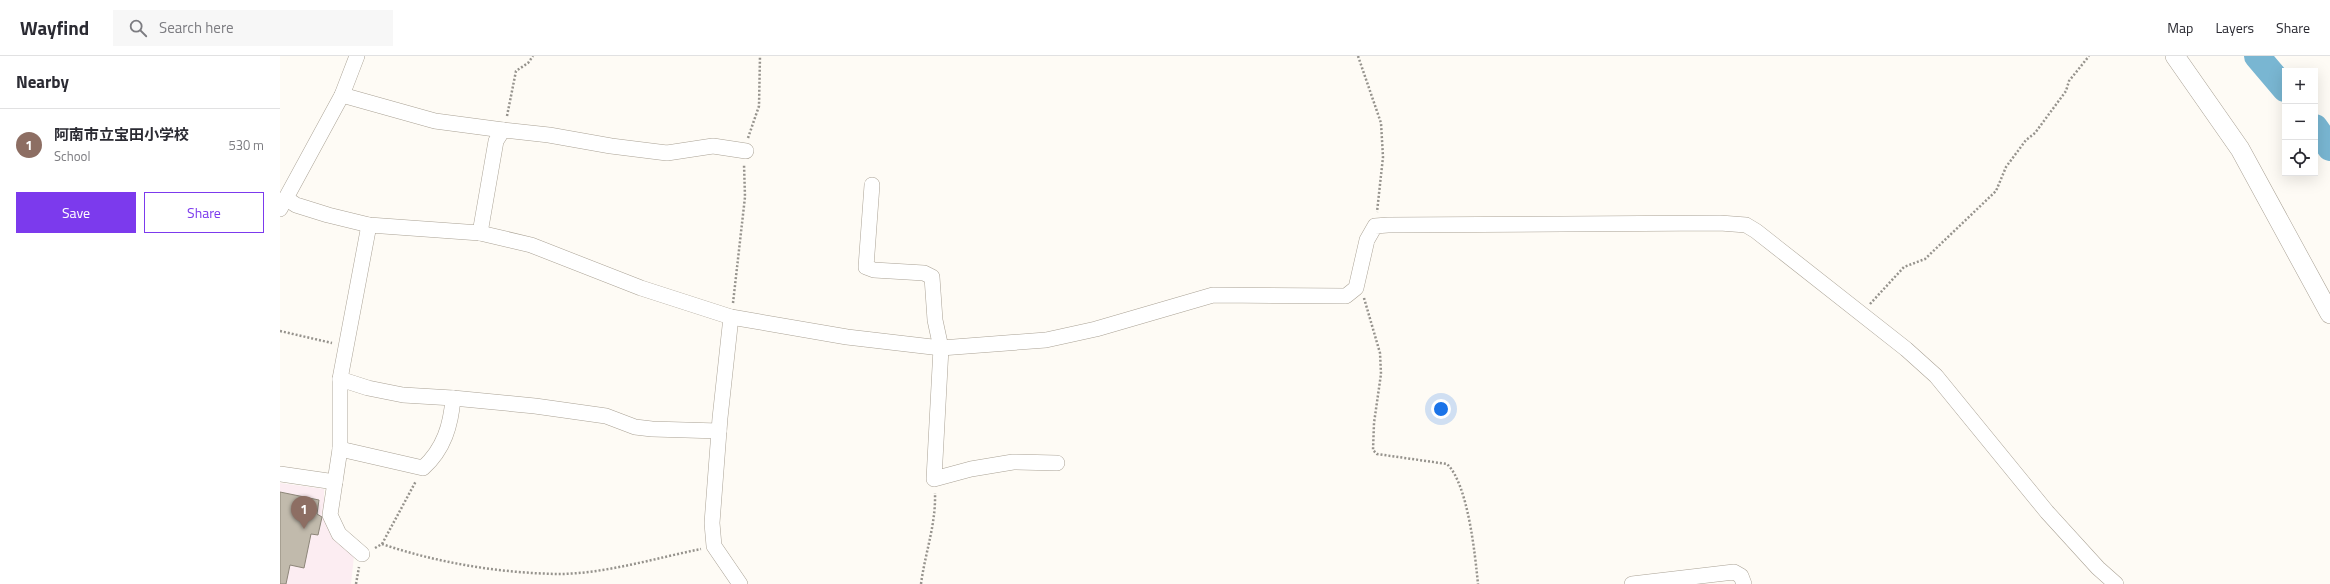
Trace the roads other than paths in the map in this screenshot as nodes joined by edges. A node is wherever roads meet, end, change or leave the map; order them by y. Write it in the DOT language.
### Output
graph roads {
  1 [pos="357,56"];
  2 [pos="2175,56"];
  3 [pos="342,95"];
  4 [pos="503,130"];
  5 [pos="746,151"];
  6 [pos="872,185"];
  7 [pos="284,204"];
  8 [pos="369,225"];
  9 [pos="480,234"];
  10 [pos="2330,314"];
  11 [pos="731,317"];
  12 [pos="941,348"];
  13 [pos="340,378"];
  14 [pos="453,398"];
  15 [pos="719,431"];
  16 [pos="340,449"];
  17 [pos="1057,464"];
  18 [pos="280,474"];
  19 [pos="335,482"];
  20 [pos="362,554"];
  21 [pos="740,584"];
  22 [pos="1632,584"];
  23 [pos="1744,584"];
  24 [pos="2116,584"];
  1 -- 3 [label="street"];
  2 -- 10 [label="street"];
  3 -- 4 [label="street"];
  3 -- 7 [label="street"];
  4 -- 5 [label="street"];
  4 -- 9 [label="street"];
  6 -- 12 [label="street"];
  7 -- 8 [label="street"];
  8 -- 9 [label="street"];
  8 -- 13 [label="street"];
  9 -- 11 [label="street"];
  11 -- 12 [label="street"];
  11 -- 15 [label="street"];
  12 -- 17 [label="street"];
  12 -- 24 [label="street"];
  13 -- 14 [label="street"];
  13 -- 16 [label="street"];
  14 -- 15 [label="street"];
  14 -- 16 [label="street"];
  15 -- 21 [label="street"];
  16 -- 19 [label="street"];
  18 -- 19 [label="street"];
  19 -- 20 [label="street"];
  22 -- 23 [label="street"];
}
